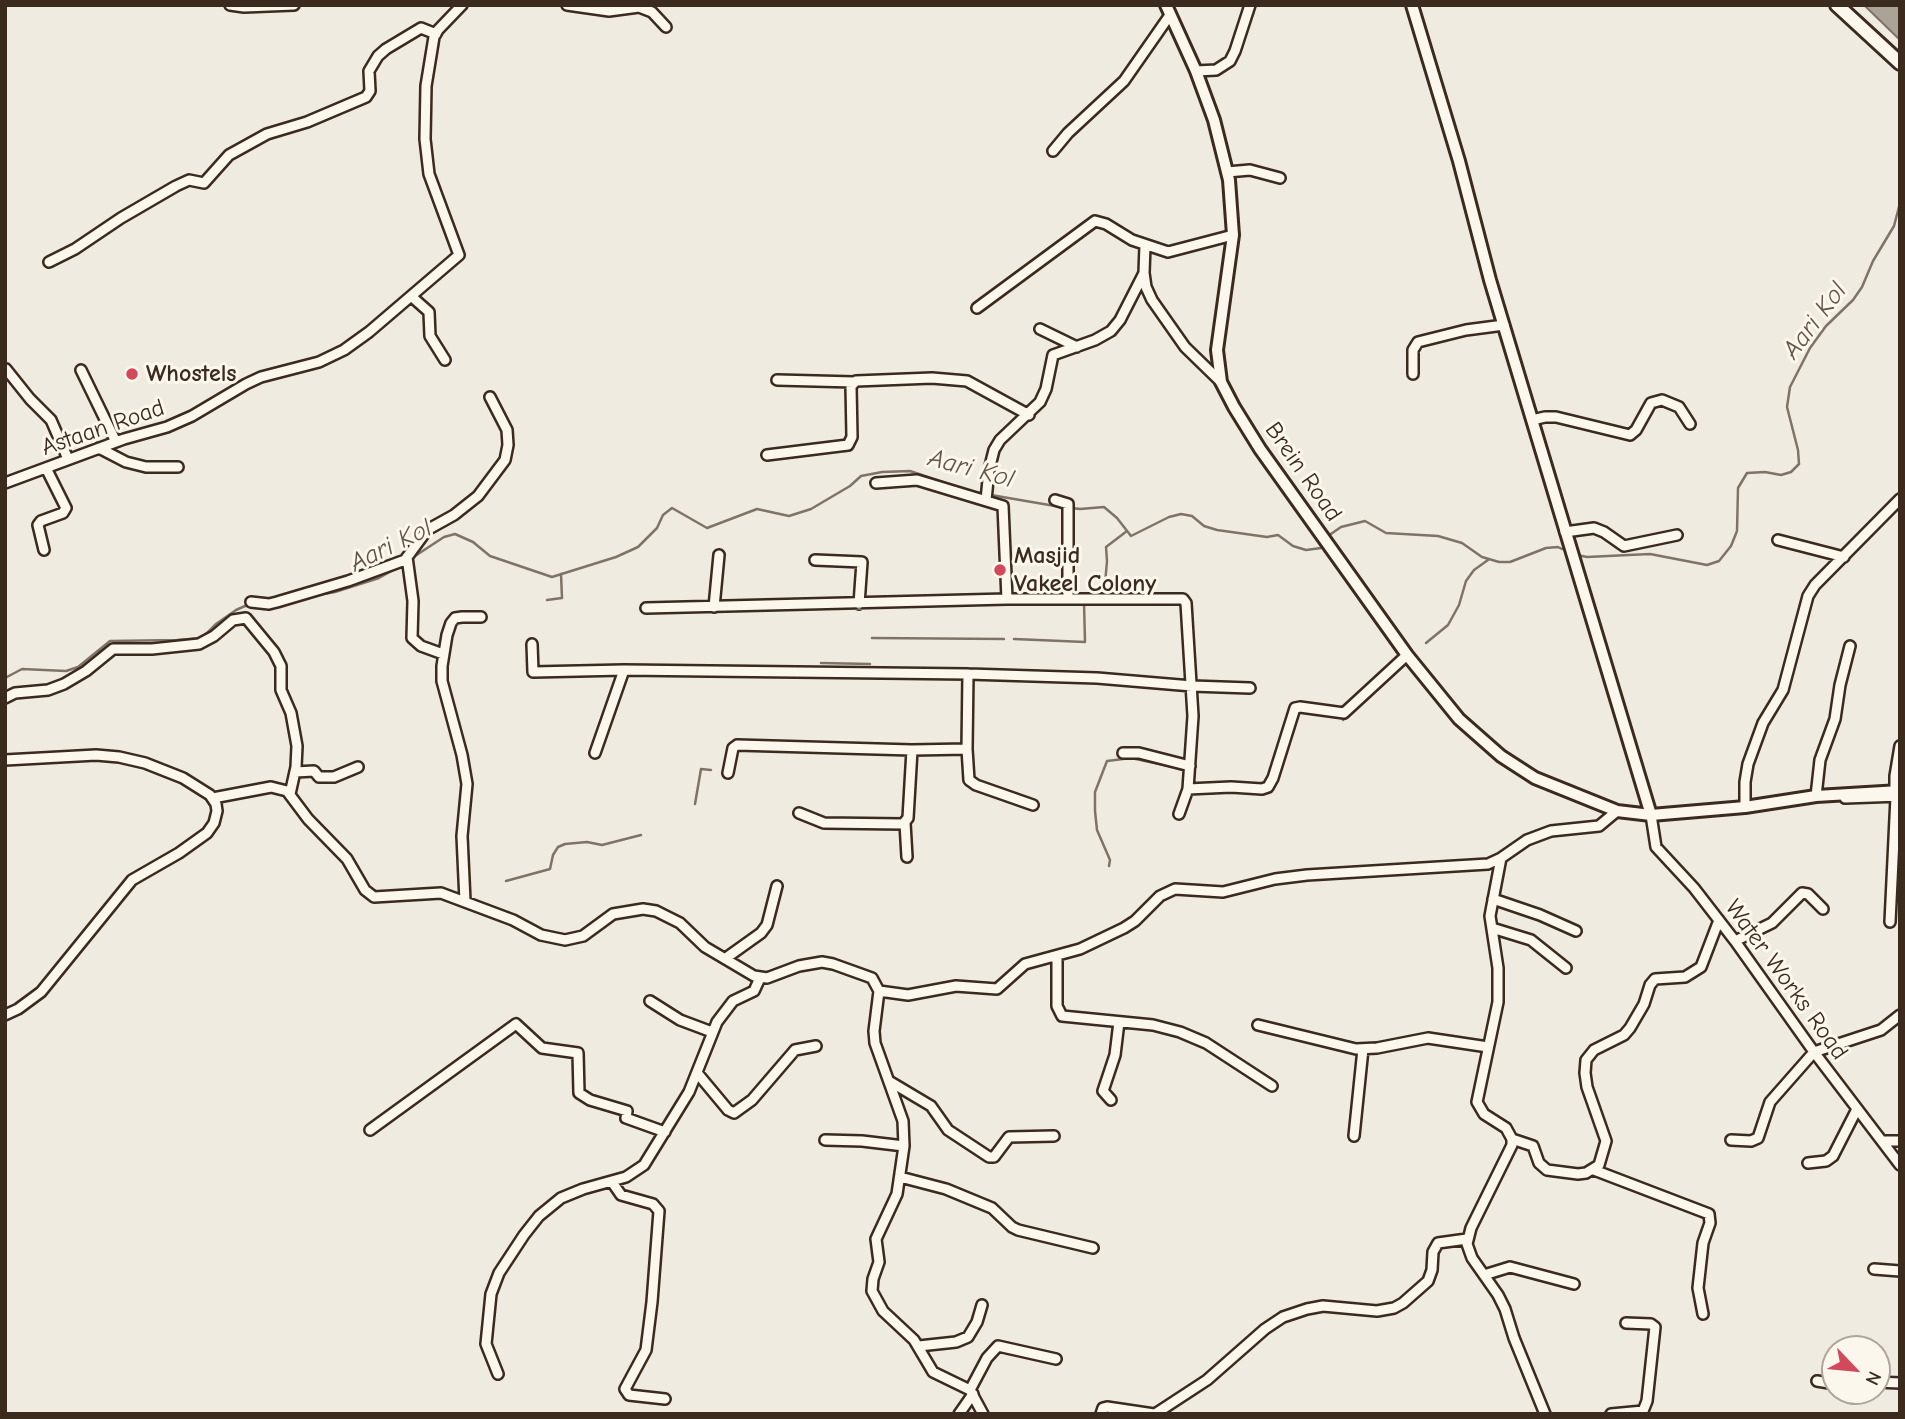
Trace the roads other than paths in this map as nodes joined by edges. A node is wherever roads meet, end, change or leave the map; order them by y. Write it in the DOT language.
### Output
graph roads {
  1 [pos="230,5"];
  2 [pos="294,5"];
  3 [pos="462,5"];
  4 [pos="567,5"];
  5 [pos="1250,5"];
  6 [pos="1412,5"];
  7 [pos="1837,5"];
  8 [pos="1168,10"];
  9 [pos="666,27"];
  10 [pos="436,34"];
  11 [pos="1900,63"];
  12 [pos="1196,71"];
  13 [pos="1053,151"];
  14 [pos="1227,172"];
  15 [pos="1280,178"];
  16 [pos="1233,234"];
  17 [pos="1145,245"];
  18 [pos="49,262"];
  19 [pos="1144,273"];
  20 [pos="411,296"];
  21 [pos="977,308"];
  22 [pos="1504,325"];
  23 [pos="1040,329"];
  24 [pos="1077,347"];
  25 [pos="445,360"];
  26 [pos="6,369"];
  27 [pos="81,370"];
  28 [pos="1413,374"];
  29 [pos="777,380"];
  30 [pos="854,382"];
  31 [pos="1221,382"];
  32 [pos="490,397"];
  33 [pos="1029,415"];
  34 [pos="1532,420"];
  35 [pos="1690,424"];
  36 [pos="116,442"];
  37 [pos="99,448"];
  38 [pos="767,455"];
  39 [pos="68,459"];
  40 [pos="178,467"];
  41 [pos="46,468"];
  42 [pos="5,483"];
  43 [pos="876,483"];
  44 [pos="986,499"];
  45 [pos="1900,499"];
  46 [pos="1055,500"];
  47 [pos="1565,531"];
  48 [pos="1677,535"];
  49 [pos="1778,540"];
  50 [pos="44,550"];
  51 [pos="719,555"];
  52 [pos="1844,557"];
  53 [pos="815,560"];
  54 [pos="408,561"];
  55 [pos="1007,599"];
  56 [pos="1068,599"];
  57 [pos="251,602"];
  58 [pos="859,604"];
  59 [pos="714,607"];
  60 [pos="646,608"];
  61 [pos="481,617"];
  62 [pos="533,644"];
  63 [pos="1850,646"];
  64 [pos="443,654"];
  65 [pos="1407,655"];
  66 [pos="624,670"];
  67 [pos="968,674"];
  68 [pos="1192,686"];
  69 [pos="1250,688"];
  70 [pos="5,698"];
  71 [pos="1900,746"];
  72 [pos="967,749"];
  73 [pos="912,750"];
  74 [pos="595,753"];
  75 [pos="1124,754"];
  76 [pos="5,760"];
  77 [pos="1189,766"];
  78 [pos="358,767"];
  79 [pos="295,772"];
  80 [pos="728,773"];
  81 [pos="1897,776"];
  82 [pos="1188,789"];
  83 [pos="290,794"];
  84 [pos="1898,794"];
  85 [pos="1816,796"];
  86 [pos="213,798"];
  87 [pos="1033,805"];
  88 [pos="1745,807"];
  89 [pos="1618,811"];
  90 [pos="799,813"];
  91 [pos="1178,814"];
  92 [pos="1650,815"];
  93 [pos="905,823"];
  94 [pos="907,857"];
  95 [pos="1501,858"];
  96 [pos="777,886"];
  97 [pos="1493,899"];
  98 [pos="465,901"];
  99 [pos="1823,909"];
  100 [pos="1719,920"];
  101 [pos="1890,922"];
  102 [pos="1492,928"];
  103 [pos="1576,931"];
  104 [pos="1735,941"];
  105 [pos="1057,957"];
  106 [pos="726,958"];
  107 [pos="1566,968"];
  108 [pos="760,978"];
  109 [pos="879,991"];
  110 [pos="650,1001"];
  111 [pos="5,1015"];
  112 [pos="1900,1015"];
  113 [pos="1119,1022"];
  114 [pos="1258,1025"];
  115 [pos="712,1032"];
  116 [pos="816,1046"];
  117 [pos="1488,1047"];
  118 [pos="1363,1049"];
  119 [pos="1814,1052"];
  120 [pos="698,1074"];
  121 [pos="889,1081"];
  122 [pos="1272,1086"];
  123 [pos="1111,1100"];
  124 [pos="1857,1109"];
  125 [pos="370,1130"];
  126 [pos="665,1132"];
  127 [pos="1054,1136"];
  128 [pos="1354,1136"];
  129 [pos="1512,1139"];
  130 [pos="825,1140"];
  131 [pos="1731,1140"];
  132 [pos="1882,1141"];
  133 [pos="1900,1141"];
  134 [pos="904,1146"];
  135 [pos="1808,1163"];
  136 [pos="1900,1165"];
  137 [pos="1594,1170"];
  138 [pos="900,1177"];
  139 [pos="612,1182"];
  140 [pos="1467,1239"];
  141 [pos="1093,1248"];
  142 [pos="1874,1269"];
  143 [pos="1900,1271"];
  144 [pos="1484,1275"];
  145 [pos="1574,1284"];
  146 [pos="982,1306"];
  147 [pos="1703,1314"];
  148 [pos="1626,1323"];
  149 [pos="919,1346"];
  150 [pos="1056,1359"];
  151 [pos="498,1374"];
  152 [pos="1817,1381"];
  153 [pos="1821,1382"];
  154 [pos="971,1392"];
  155 [pos="665,1399"];
  156 [pos="959,1414"];
  157 [pos="983,1414"];
  158 [pos="1101,1414"];
  159 [pos="1155,1414"];
  160 [pos="1545,1414"];
  161 [pos="1611,1414"];
  1 -- 2 [label="street"];
  3 -- 10 [label="street"];
  4 -- 9 [label="street"];
  5 -- 12 [label="street"];
  6 -- 22 [label="street"];
  7 -- 11 [label="main road"];
  8 -- 12 [label="street, Brein Road"];
  8 -- 13 [label="street"];
  10 -- 18 [label="street"];
  10 -- 20 [label="street, Astaan Road"];
  12 -- 14 [label="street, Brein Road"];
  14 -- 15 [label="street"];
  14 -- 16 [label="street, Brein Road"];
  16 -- 17 [label="street"];
  16 -- 31 [label="street, Brein Road"];
  17 -- 19 [label="street"];
  17 -- 21 [label="street"];
  19 -- 24 [label="street"];
  19 -- 31 [label="street"];
  20 -- 25 [label="street"];
  20 -- 36 [label="street, Astaan Road"];
  22 -- 28 [label="street"];
  22 -- 34 [label="street"];
  23 -- 24 [label="street"];
  24 -- 33 [label="street"];
  26 -- 39 [label="street"];
  27 -- 36 [label="street"];
  29 -- 30 [label="street"];
  30 -- 33 [label="street"];
  30 -- 38 [label="street"];
  31 -- 65 [label="street, Brein Road"];
  32 -- 54 [label="street"];
  33 -- 44 [label="street"];
  34 -- 35 [label="street"];
  34 -- 47 [label="street"];
  36 -- 37 [label="street, Astaan Road"];
  37 -- 39 [label="street, Astaan Road"];
  37 -- 40 [label="street"];
  39 -- 41 [label="street, Astaan Road"];
  41 -- 42 [label="street, Astaan Road"];
  41 -- 50 [label="street"];
  43 -- 44 [label="street"];
  44 -- 55 [label="street"];
  45 -- 52 [label="street"];
  46 -- 56 [label="street"];
  47 -- 48 [label="street"];
  47 -- 92 [label="street"];
  49 -- 52 [label="street"];
  51 -- 59 [label="street"];
  52 -- 88 [label="street"];
  53 -- 58 [label="street"];
  54 -- 57 [label="street"];
  54 -- 64 [label="street"];
  55 -- 56 [label="street"];
  55 -- 58 [label="street"];
  56 -- 68 [label="street"];
  58 -- 59 [label="street"];
  59 -- 60 [label="street"];
  61 -- 64 [label="street"];
  62 -- 66 [label="street"];
  63 -- 85 [label="street"];
  64 -- 98 [label="street"];
  65 -- 82 [label="street"];
  65 -- 89 [label="street, Brein Road"];
  66 -- 67 [label="street"];
  66 -- 74 [label="street"];
  67 -- 68 [label="street"];
  67 -- 72 [label="street"];
  68 -- 69 [label="street"];
  68 -- 77 [label="street"];
  70 -- 79 [label="street"];
  71 -- 81 [label="street"];
  72 -- 73 [label="street"];
  72 -- 87 [label="street"];
  73 -- 80 [label="street"];
  73 -- 93 [label="street"];
  75 -- 77 [label="street"];
  76 -- 86 [label="street"];
  77 -- 82 [label="street"];
  78 -- 79 [label="street"];
  79 -- 83 [label="street"];
  81 -- 84 [label="street"];
  82 -- 91 [label="street"];
  83 -- 86 [label="street"];
  83 -- 98 [label="street"];
  84 -- 85 [label="street, Brein Road"];
  84 -- 101 [label="street"];
  85 -- 88 [label="street, Brein Road"];
  86 -- 111 [label="street"];
  88 -- 92 [label="street, Brein Road"];
  89 -- 92 [label="street, Brein Road"];
  89 -- 95 [label="street"];
  90 -- 93 [label="street"];
  92 -- 100 [label="street, Water Works Road"];
  93 -- 94 [label="street"];
  95 -- 97 [label="street"];
  95 -- 105 [label="street"];
  96 -- 106 [label="street"];
  97 -- 102 [label="street"];
  97 -- 103 [label="street"];
  98 -- 106 [label="street"];
  99 -- 104 [label="street"];
  100 -- 104 [label="street, Water Works Road"];
  100 -- 137 [label="street"];
  102 -- 107 [label="street"];
  102 -- 117 [label="street"];
  104 -- 119 [label="street, Water Works Road"];
  105 -- 109 [label="street"];
  105 -- 113 [label="street"];
  106 -- 108 [label="street"];
  108 -- 109 [label="street"];
  108 -- 115 [label="street"];
  109 -- 121 [label="street"];
  110 -- 115 [label="street"];
  112 -- 119 [label="street"];
  113 -- 122 [label="street"];
  113 -- 123 [label="street"];
  114 -- 118 [label="street"];
  115 -- 120 [label="street"];
  116 -- 120 [label="street"];
  117 -- 118 [label="street"];
  117 -- 129 [label="street"];
  118 -- 128 [label="street"];
  119 -- 124 [label="street, Water Works Road"];
  119 -- 131 [label="street"];
  120 -- 126 [label="street"];
  121 -- 127 [label="street"];
  121 -- 134 [label="street"];
  124 -- 132 [label="street, Water Works Road"];
  124 -- 135 [label="street"];
  125 -- 126 [label="street"];
  126 -- 139 [label="street"];
  129 -- 137 [label="street"];
  129 -- 140 [label="street"];
  130 -- 134 [label="street"];
  132 -- 133 [label="street"];
  132 -- 136 [label="street, Water Works Road"];
  134 -- 138 [label="street"];
  137 -- 147 [label="street"];
  138 -- 141 [label="street"];
  138 -- 149 [label="street"];
  139 -- 151 [label="street"];
  139 -- 155 [label="street"];
  140 -- 144 [label="street"];
  140 -- 159 [label="street"];
  142 -- 143 [label="street"];
  144 -- 145 [label="street"];
  144 -- 160 [label="street"];
  146 -- 149 [label="street"];
  148 -- 161 [label="street"];
  149 -- 154 [label="street"];
  150 -- 154 [label="street"];
  152 -- 153 [label="street"];
  154 -- 156 [label="street"];
  154 -- 157 [label="street"];
  158 -- 159 [label="street"];
}
